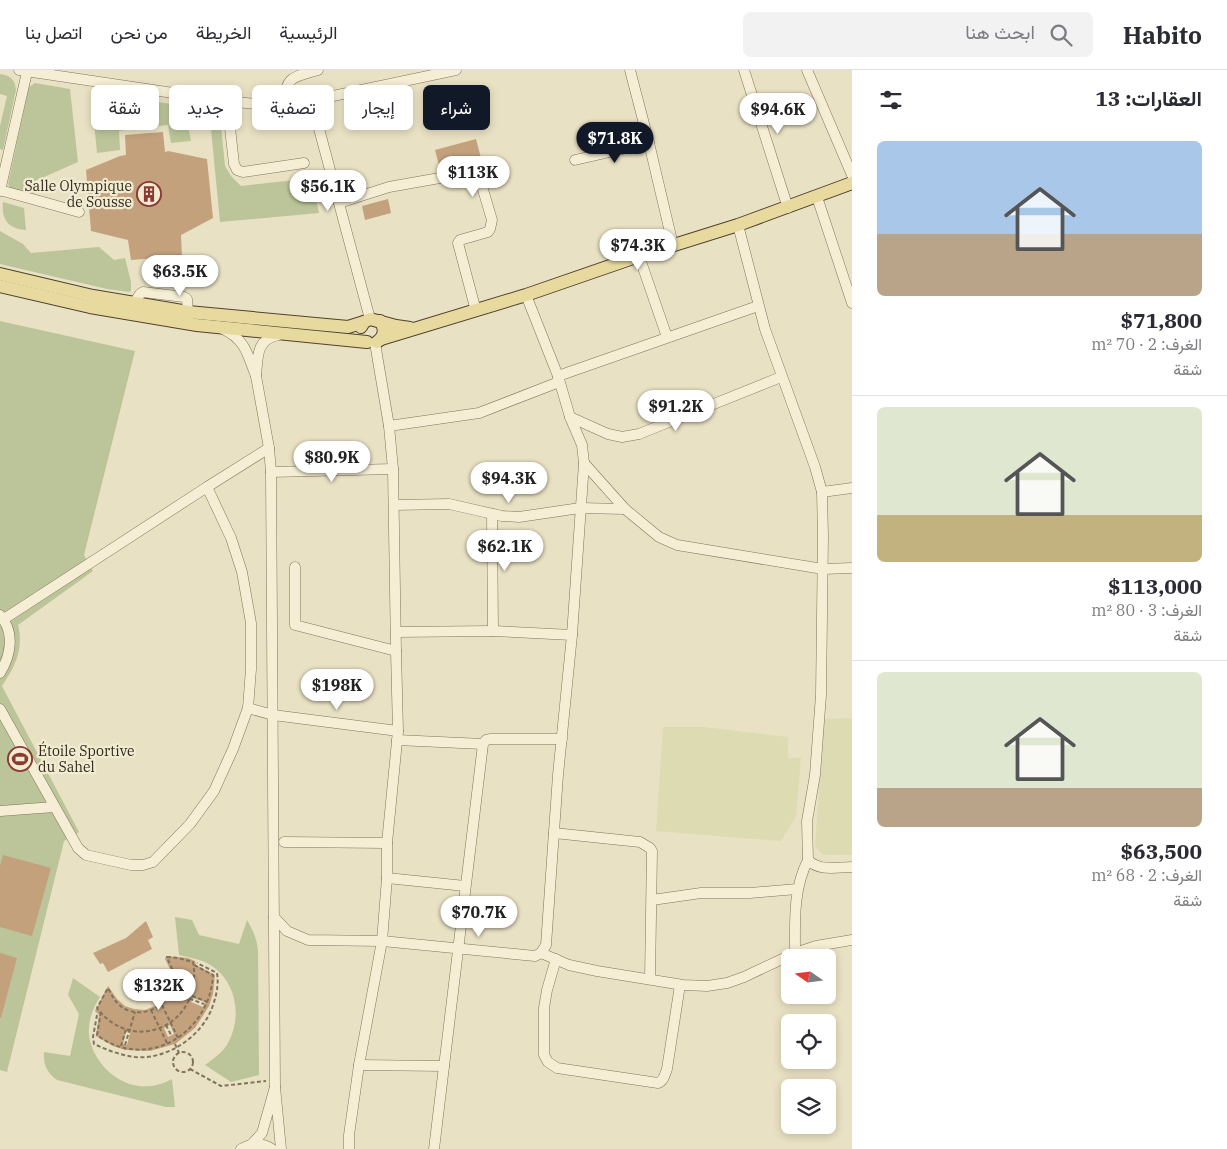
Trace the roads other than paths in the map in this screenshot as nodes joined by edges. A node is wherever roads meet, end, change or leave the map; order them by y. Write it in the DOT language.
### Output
graph roads {
  1 [pos="318,70"];
  2 [pos="456,70"];
  3 [pos="630,70"];
  4 [pos="744,70"];
  5 [pos="807,70"];
  6 [pos="23,71"];
  7 [pos="286,85"];
  8 [pos="169,92"];
  9 [pos="334,96"];
  10 [pos="230,130"];
  11 [pos="319,130"];
  12 [pos="649,143"];
  13 [pos="574,160"];
  14 [pos="304,164"];
  15 [pos="852,175"];
  16 [pos="852,183"];
  17 [pos="0,191"];
  18 [pos="817,197"];
  19 [pos="339,203"];
  20 [pos="788,208"];
  21 [pos="79,212"];
  22 [pos="738,225"];
  23 [pos="673,245"];
  24 [pos="640,256"];
  25 [pos="0,274"];
  26 [pos="0,286"];
  27 [pos="526,295"];
  28 [pos="852,302"];
  29 [pos="758,306"];
  30 [pos="476,311"];
  31 [pos="371,320"];
  32 [pos="413,328"];
  33 [pos="222,329"];
  34 [pos="282,334"];
  35 [pos="667,337"];
  36 [pos="374,341"];
  37 [pos="256,376"];
  38 [pos="782,377"];
  39 [pos="558,379"];
  40 [pos="570,417"];
  41 [pos="389,426"];
  42 [pos="269,448"];
  43 [pos="584,463"];
  44 [pos="392,469"];
  45 [pos="271,472"];
  46 [pos="207,487"];
  47 [pos="852,488"];
  48 [pos="822,492"];
  49 [pos="394,505"];
  50 [pos="580,508"];
  51 [pos="625,509"];
  52 [pos="492,514"];
  53 [pos="295,567"];
  54 [pos="852,568"];
  55 [pos="823,569"];
  56 [pos="2,617"];
  57 [pos="493,631"];
  58 [pos="396,632"];
  59 [pos="572,634"];
  60 [pos="396,650"];
  61 [pos="0,673"];
  62 [pos="248,708"];
  63 [pos="0,709"];
  64 [pos="273,715"];
  65 [pos="397,736"];
  66 [pos="562,739"];
  67 [pos="483,744"];
  68 [pos="54,807"];
  69 [pos="0,811"];
  70 [pos="554,832"];
  71 [pos="284,842"];
  72 [pos="387,843"];
  73 [pos="808,860"];
  74 [pos="852,866"];
  75 [pos="387,878"];
  76 [pos="465,886"];
  77 [pos="797,889"];
  78 [pos="652,900"];
  79 [pos="274,917"];
  80 [pos="852,940"];
  81 [pos="382,941"];
  82 [pos="459,949"];
  83 [pos="795,949"];
  84 [pos="807,949"];
  85 [pos="542,953"];
  86 [pos="556,959"];
  87 [pos="781,960"];
  88 [pos="650,979"];
  89 [pos="680,985"];
  90 [pos="359,1065"];
  91 [pos="444,1066"];
  92 [pos="275,1083"];
  93 [pos="251,1144"];
  94 [pos="241,1149"];
  95 [pos="272,1149"];
  96 [pos="281,1149"];
  97 [pos="349,1149"];
  98 [pos="434,1149"];
  1 -- 7 [label="street"];
  2 -- 9 [label="street"];
  3 -- 12 [label="street"];
  4 -- 20 [label="street"];
  5 -- 15 [label="street"];
  6 -- 8 [label="street"];
  6 -- 17 [label="street"];
  10 -- 14 [label="street"];
  11 -- 19 [label="street"];
  12 -- 13 [label="street"];
  12 -- 23 [label="street"];
  16 -- 18 [label="main road"];
  17 -- 21 [label="street"];
  18 -- 20 [label="main road"];
  18 -- 28 [label="street"];
  19 -- 30 [label="street"];
  19 -- 31 [label="street"];
  20 -- 22 [label="main road"];
  22 -- 23 [label="main road"];
  22 -- 29 [label="street"];
  23 -- 24 [label="main road"];
  24 -- 27 [label="main road"];
  24 -- 35 [label="street"];
  25 -- 31 [label="main road"];
  26 -- 33 [label="main road"];
  27 -- 30 [label="main road"];
  27 -- 39 [label="street"];
  29 -- 35 [label="street"];
  29 -- 38 [label="street"];
  30 -- 32 [label="main road"];
  31 -- 32 [label="main road"];
  31 -- 36 [label="main road"];
  31 -- 36 [label="main road"];
  32 -- 36 [label="main road"];
  33 -- 34 [label="main road"];
  33 -- 37 [label="street"];
  34 -- 36 [label="main road"];
  34 -- 37 [label="street"];
  35 -- 39 [label="street"];
  36 -- 41 [label="street"];
  37 -- 42 [label="street"];
  38 -- 40 [label="street"];
  38 -- 48 [label="street"];
  39 -- 40 [label="street"];
  39 -- 41 [label="street"];
  40 -- 43 [label="street"];
  41 -- 44 [label="street"];
  42 -- 45 [label="street"];
  42 -- 46 [label="street"];
  43 -- 50 [label="street"];
  43 -- 51 [label="street"];
  44 -- 45 [label="street"];
  44 -- 49 [label="street"];
  45 -- 64 [label="street"];
  46 -- 56 [label="street"];
  46 -- 62 [label="street"];
  47 -- 48 [label="street"];
  48 -- 55 [label="street"];
  49 -- 52 [label="street"];
  49 -- 58 [label="street"];
  50 -- 51 [label="street"];
  50 -- 52 [label="street"];
  50 -- 59 [label="street"];
  51 -- 55 [label="street"];
  52 -- 57 [label="street"];
  53 -- 60 [label="street"];
  54 -- 55 [label="street"];
  55 -- 73 [label="street"];
  56 -- 61 [label="street"];
  57 -- 58 [label="street"];
  57 -- 59 [label="street"];
  58 -- 60 [label="street"];
  59 -- 66 [label="street"];
  60 -- 65 [label="street"];
  62 -- 64 [label="street"];
  62 -- 68 [label="street"];
  63 -- 68 [label="street"];
  64 -- 65 [label="street"];
  64 -- 79 [label="street"];
  65 -- 67 [label="street"];
  65 -- 72 [label="street"];
  66 -- 67 [label="street"];
  66 -- 70 [label="street"];
  67 -- 76 [label="street"];
  68 -- 69 [label="street"];
  70 -- 78 [label="street"];
  70 -- 85 [label="street"];
  71 -- 72 [label="street"];
  72 -- 75 [label="street"];
  73 -- 74 [label="street"];
  73 -- 77 [label="street"];
  75 -- 76 [label="street"];
  75 -- 81 [label="street"];
  76 -- 82 [label="street"];
  77 -- 78 [label="street"];
  77 -- 83 [label="street"];
  78 -- 88 [label="street"];
  79 -- 81 [label="street"];
  79 -- 92 [label="street"];
  80 -- 84 [label="street"];
  81 -- 82 [label="street"];
  81 -- 90 [label="street"];
  82 -- 85 [label="street"];
  82 -- 91 [label="street"];
  85 -- 86 [label="street"];
  86 -- 88 [label="street"];
  86 -- 89 [label="street"];
  87 -- 89 [label="street"];
  88 -- 89 [label="street"];
  90 -- 91 [label="street"];
  90 -- 97 [label="street"];
  91 -- 98 [label="street"];
  92 -- 93 [label="street"];
  92 -- 96 [label="street"];
  93 -- 94 [label="street"];
  93 -- 95 [label="street"];
}
